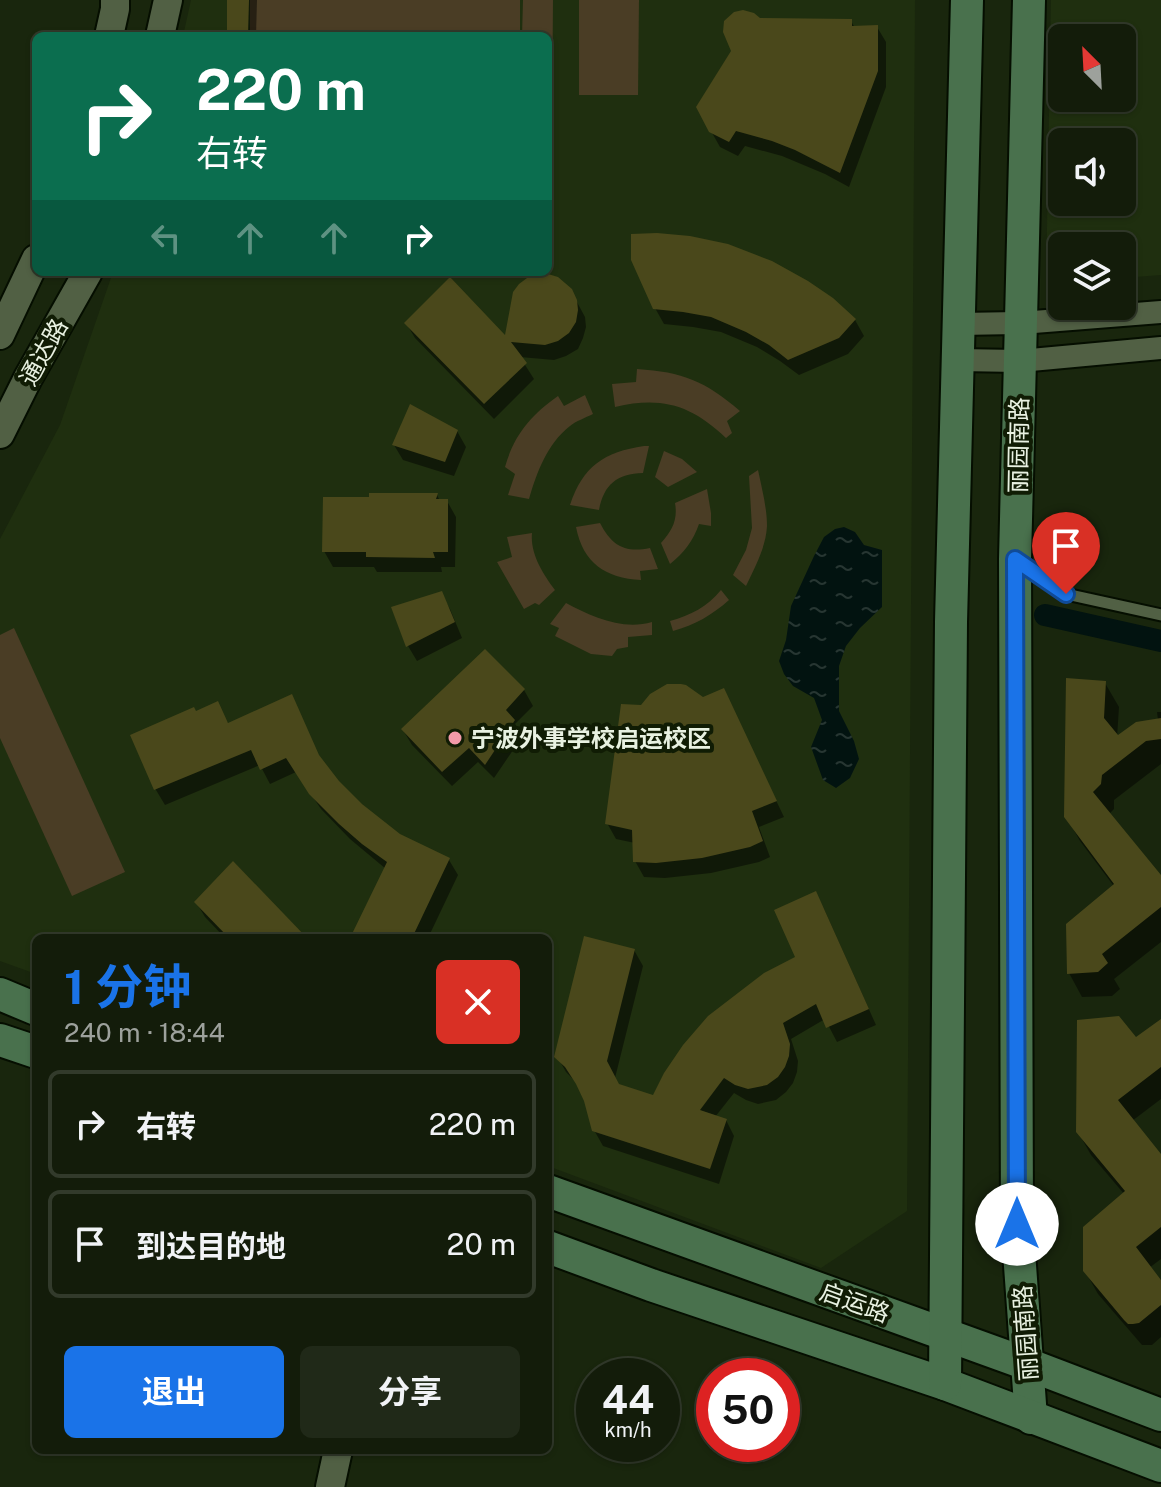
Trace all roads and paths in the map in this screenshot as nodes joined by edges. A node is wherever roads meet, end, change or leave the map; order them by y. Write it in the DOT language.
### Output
graph roads {
  1 [pos="115,0"];
  2 [pos="168,0"];
  3 [pos="967,0"];
  4 [pos="1029,0"];
  5 [pos="110,32"];
  6 [pos="161,32"];
  7 [pos="32,267"];
  8 [pos="86,276"];
  9 [pos="1161,312"];
  10 [pos="1021,323"];
  11 [pos="959,324"];
  12 [pos="0,335"];
  13 [pos="1161,348"];
  14 [pos="958,360"];
  15 [pos="1020,361"];
  16 [pos="0,434"];
  17 [pos="1015,559"];
  18 [pos="1161,615"];
  19 [pos="0,994"];
  20 [pos="32,1007"];
  21 [pos="0,1040"];
  22 [pos="32,1051"];
  23 [pos="552,1192"];
  24 [pos="552,1248"];
  25 [pos="945,1334"];
  26 [pos="1027,1364"];
  27 [pos="945,1384"];
  28 [pos="1161,1415"];
  29 [pos="1031,1418"];
  30 [pos="337,1454"];
  31 [pos="1161,1466"];
  32 [pos="330,1487"];
  1 -- 5 [label="street"];
  2 -- 6 [label="street"];
  3 -- 11 [label="main road"];
  4 -- 10 [label="main road, 丽园南路"];
  7 -- 12 [label="street, 通达路"];
  8 -- 16 [label="street, 通达路"];
  9 -- 10 [label="street"];
  10 -- 11 [label="street"];
  10 -- 15 [label="main road, 丽园南路"];
  11 -- 14 [label="main road"];
  13 -- 15 [label="street"];
  14 -- 15 [label="street"];
  14 -- 25 [label="main road"];
  15 -- 17 [label="main road, 丽园南路"];
  17 -- 18 [label="lane"];
  17 -- 26 [label="main road, 丽园南路"];
  19 -- 20 [label="main road"];
  21 -- 22 [label="main road"];
  23 -- 25 [label="main road, 启运路"];
  24 -- 27 [label="main road, 启运路"];
  25 -- 26 [label="main road, 启运路"];
  25 -- 27 [label="main road"];
  26 -- 28 [label="main road, 启运路"];
  26 -- 29 [label="main road, 丽园南路"];
  27 -- 29 [label="main road, 启运路"];
  29 -- 31 [label="main road, 启运路"];
  30 -- 32 [label="street"];
}
